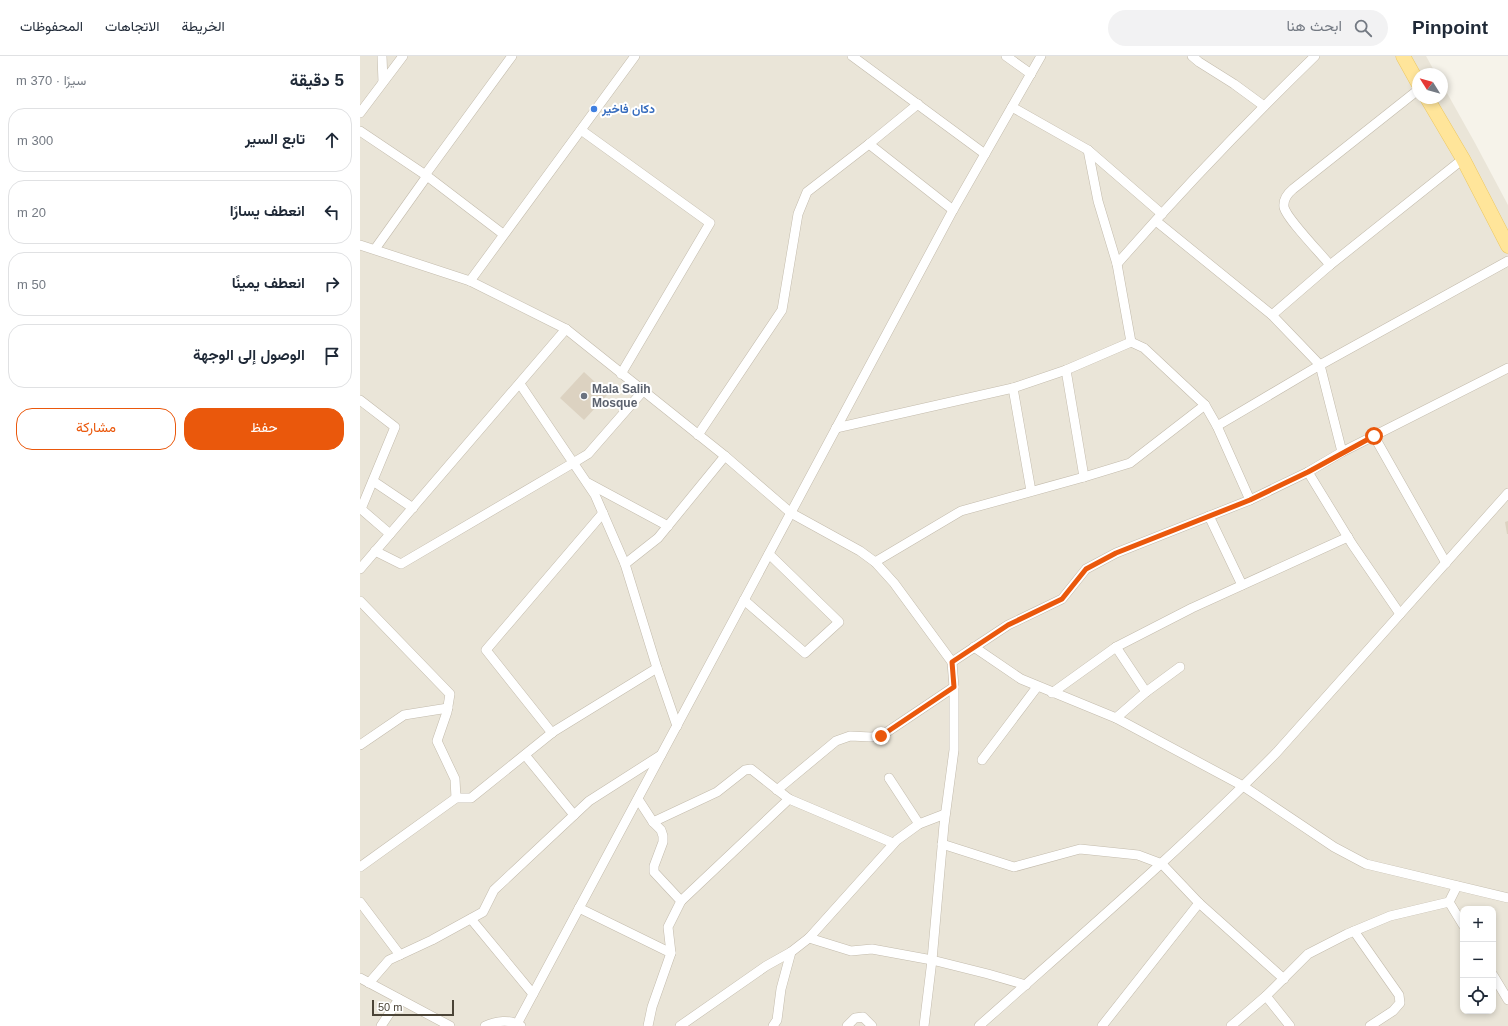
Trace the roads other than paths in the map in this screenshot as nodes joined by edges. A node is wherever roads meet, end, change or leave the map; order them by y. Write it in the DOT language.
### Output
graph roads {
  1 [pos="382,56"];
  2 [pos="403,56"];
  3 [pos="512,56"];
  4 [pos="635,56"];
  5 [pos="852,56"];
  6 [pos="1006,56"];
  7 [pos="1041,56"];
  8 [pos="1192,56"];
  9 [pos="1315,56"];
  10 [pos="1403,56"];
  11 [pos="1412,72"];
  12 [pos="1031,74"];
  13 [pos="383,82"];
  14 [pos="1412,95"];
  15 [pos="918,104"];
  16 [pos="1431,104"];
  17 [pos="1264,106"];
  18 [pos="1012,107"];
  19 [pos="360,113"];
  20 [pos="581,130"];
  21 [pos="360,131"];
  22 [pos="868,144"];
  23 [pos="1088,150"];
  24 [pos="986,154"];
  25 [pos="1463,159"];
  26 [pos="426,175"];
  27 [pos="953,210"];
  28 [pos="1159,217"];
  29 [pos="503,234"];
  30 [pos="360,245"];
  31 [pos="1508,246"];
  32 [pos="375,249"];
  33 [pos="1508,261"];
  34 [pos="1117,264"];
  35 [pos="1330,265"];
  36 [pos="470,281"];
  37 [pos="1272,316"];
  38 [pos="566,329"];
  39 [pos="1131,342"];
  40 [pos="1320,365"];
  41 [pos="1508,368"];
  42 [pos="1066,370"];
  43 [pos="621,374"];
  44 [pos="520,384"];
  45 [pos="1013,388"];
  46 [pos="643,391"];
  47 [pos="360,400"];
  48 [pos="1205,405"];
  49 [pos="1217,426"];
  50 [pos="836,428"];
  51 [pos="698,435"];
  52 [pos="1374,436"];
  53 [pos="1342,452"];
  54 [pos="725,456"];
  55 [pos="573,463"];
  56 [pos="1308,472"];
  57 [pos="1084,477"];
  58 [pos="373,481"];
  59 [pos="587,483"];
  60 [pos="1031,491"];
  61 [pos="1508,493"];
  62 [pos="1250,500"];
  63 [pos="413,508"];
  64 [pos="603,513"];
  65 [pos="791,513"];
  66 [pos="1209,516"];
  67 [pos="668,526"];
  68 [pos="390,534"];
  69 [pos="1348,537"];
  70 [pos="375,551"];
  71 [pos="769,554"];
  72 [pos="875,562"];
  73 [pos="1446,563"];
  74 [pos="625,564"];
  75 [pos="360,569"];
  76 [pos="1242,585"];
  77 [pos="744,600"];
  78 [pos="360,601"];
  79 [pos="1400,614"];
  80 [pos="974,647"];
  81 [pos="1116,647"];
  82 [pos="952,662"];
  83 [pos="1180,667"];
  84 [pos="657,668"];
  85 [pos="954,687"];
  86 [pos="1037,687"];
  87 [pos="1146,692"];
  88 [pos="1052,693"];
  89 [pos="448,708"];
  90 [pos="1116,718"];
  91 [pos="677,726"];
  92 [pos="552,733"];
  93 [pos="360,745"];
  94 [pos="662,754"];
  95 [pos="525,755"];
  96 [pos="982,760"];
  97 [pos="889,778"];
  98 [pos="1243,786"];
  99 [pos="777,790"];
  100 [pos="456,798"];
  101 [pos="638,799"];
  102 [pos="789,799"];
  103 [pos="945,814"];
  104 [pos="574,815"];
  105 [pos="653,822"];
  106 [pos="919,824"];
  107 [pos="893,844"];
  108 [pos="942,844"];
  109 [pos="1162,864"];
  110 [pos="360,867"];
  111 [pos="1457,886"];
  112 [pos="1508,898"];
  113 [pos="681,901"];
  114 [pos="360,902"];
  115 [pos="1449,902"];
  116 [pos="1199,903"];
  117 [pos="578,908"];
  118 [pos="471,919"];
  119 [pos="1460,920"];
  120 [pos="1354,931"];
  121 [pos="809,938"];
  122 [pos="791,952"];
  123 [pos="671,953"];
  124 [pos="400,955"];
  125 [pos="932,960"];
  126 [pos="360,978"];
  127 [pos="1495,978"];
  128 [pos="1284,979"];
  129 [pos="369,983"];
  130 [pos="1026,985"];
  131 [pos="533,994"];
  132 [pos="1266,996"];
  133 [pos="399,999"];
  134 [pos="1508,1000"];
  135 [pos="519,1025"];
  136 [pos="381,1026"];
  137 [pos="450,1026"];
  138 [pos="485,1026"];
  139 [pos="648,1026"];
  140 [pos="680,1026"];
  141 [pos="773,1026"];
  142 [pos="847,1026"];
  143 [pos="872,1026"];
  144 [pos="924,1026"];
  145 [pos="979,1026"];
  146 [pos="1102,1026"];
  147 [pos="1231,1026"];
  148 [pos="1290,1026"];
  149 [pos="1370,1026"];
  1 -- 13 [label="street"];
  2 -- 13 [label="street"];
  3 -- 26 [label="street"];
  4 -- 20 [label="street"];
  5 -- 15 [label="street"];
  6 -- 12 [label="street"];
  7 -- 12 [label="street"];
  8 -- 17 [label="street"];
  9 -- 17 [label="street"];
  10 -- 11 [label="main road"];
  12 -- 18 [label="street"];
  13 -- 19 [label="street"];
  14 -- 35 [label="street"];
  15 -- 22 [label="street"];
  15 -- 24 [label="street"];
  16 -- 25 [label="main road"];
  17 -- 28 [label="street"];
  18 -- 23 [label="street"];
  18 -- 24 [label="street"];
  20 -- 29 [label="street"];
  20 -- 43 [label="street"];
  21 -- 26 [label="street"];
  22 -- 27 [label="street"];
  22 -- 51 [label="street"];
  23 -- 28 [label="street"];
  23 -- 34 [label="street"];
  24 -- 27 [label="street"];
  25 -- 31 [label="main road"];
  25 -- 35 [label="street"];
  26 -- 29 [label="street"];
  26 -- 32 [label="street"];
  27 -- 50 [label="street"];
  28 -- 34 [label="street"];
  28 -- 37 [label="street"];
  29 -- 36 [label="street"];
  30 -- 32 [label="street"];
  32 -- 36 [label="street"];
  33 -- 40 [label="street"];
  34 -- 39 [label="street"];
  35 -- 37 [label="street"];
  36 -- 38 [label="street"];
  37 -- 40 [label="street"];
  38 -- 43 [label="street"];
  38 -- 44 [label="street"];
  39 -- 42 [label="street"];
  39 -- 48 [label="street"];
  40 -- 49 [label="street"];
  40 -- 53 [label="street"];
  41 -- 52 [label="street"];
  42 -- 45 [label="street"];
  42 -- 57 [label="street"];
  43 -- 46 [label="street"];
  44 -- 55 [label="street"];
  44 -- 63 [label="street"];
  45 -- 50 [label="street"];
  45 -- 60 [label="street"];
  46 -- 51 [label="street"];
  46 -- 55 [label="street"];
  47 -- 58 [label="street"];
  48 -- 49 [label="street"];
  48 -- 57 [label="street"];
  49 -- 62 [label="street"];
  50 -- 65 [label="street"];
  51 -- 54 [label="street"];
  52 -- 53 [label="street"];
  52 -- 73 [label="street"];
  53 -- 56 [label="street"];
  54 -- 65 [label="street"];
  54 -- 67 [label="street"];
  55 -- 59 [label="street"];
  55 -- 70 [label="street"];
  56 -- 62 [label="street"];
  56 -- 69 [label="street"];
  57 -- 60 [label="street"];
  58 -- 63 [label="street"];
  58 -- 68 [label="street"];
  59 -- 64 [label="street"];
  59 -- 67 [label="street"];
  60 -- 72 [label="street"];
  61 -- 73 [label="street"];
  62 -- 66 [label="street"];
  63 -- 68 [label="street"];
  64 -- 74 [label="street"];
  64 -- 92 [label="street"];
  65 -- 71 [label="street"];
  65 -- 72 [label="street"];
  66 -- 76 [label="street"];
  66 -- 80 [label="street"];
  67 -- 74 [label="street"];
  68 -- 70 [label="street"];
  69 -- 76 [label="street"];
  69 -- 79 [label="street"];
  70 -- 75 [label="street"];
  71 -- 77 [label="street"];
  71 -- 77 [label="street"];
  72 -- 82 [label="street"];
  73 -- 79 [label="street"];
  74 -- 84 [label="street"];
  76 -- 81 [label="street"];
  77 -- 91 [label="street"];
  78 -- 89 [label="street"];
  79 -- 98 [label="street"];
  80 -- 82 [label="street"];
  80 -- 86 [label="street"];
  81 -- 87 [label="street"];
  81 -- 88 [label="street"];
  82 -- 85 [label="street"];
  83 -- 87 [label="street"];
  84 -- 91 [label="street"];
  84 -- 92 [label="street"];
  85 -- 99 [label="street"];
  85 -- 103 [label="street"];
  86 -- 88 [label="street"];
  86 -- 96 [label="street"];
  87 -- 90 [label="street"];
  88 -- 90 [label="street"];
  89 -- 93 [label="street"];
  89 -- 100 [label="street"];
  90 -- 98 [label="street"];
  91 -- 94 [label="street"];
  92 -- 95 [label="street"];
  94 -- 101 [label="street"];
  94 -- 104 [label="street"];
  95 -- 100 [label="street"];
  95 -- 104 [label="street"];
  97 -- 106 [label="street"];
  98 -- 109 [label="street"];
  98 -- 111 [label="street"];
  99 -- 102 [label="street"];
  99 -- 105 [label="street"];
  100 -- 110 [label="street"];
  101 -- 105 [label="street"];
  101 -- 117 [label="street"];
  102 -- 107 [label="street"];
  102 -- 113 [label="street"];
  103 -- 106 [label="street"];
  103 -- 108 [label="street"];
  104 -- 118 [label="street"];
  105 -- 113 [label="street"];
  106 -- 107 [label="street"];
  107 -- 121 [label="street"];
  108 -- 109 [label="street"];
  108 -- 125 [label="street"];
  109 -- 116 [label="street"];
  109 -- 130 [label="street"];
  111 -- 112 [label="street"];
  111 -- 115 [label="street"];
  113 -- 123 [label="street"];
  114 -- 124 [label="street"];
  115 -- 119 [label="street"];
  115 -- 120 [label="street"];
  116 -- 128 [label="street"];
  116 -- 146 [label="street"];
  117 -- 123 [label="street"];
  117 -- 131 [label="street"];
  118 -- 124 [label="street"];
  118 -- 131 [label="street"];
  120 -- 128 [label="street"];
  120 -- 149 [label="street"];
  121 -- 122 [label="street"];
  121 -- 125 [label="street"];
  122 -- 140 [label="street"];
  122 -- 141 [label="street"];
  123 -- 139 [label="street"];
  124 -- 129 [label="street"];
  125 -- 130 [label="street"];
  125 -- 144 [label="street"];
  126 -- 129 [label="street"];
  127 -- 134 [label="street"];
  128 -- 132 [label="street"];
  129 -- 133 [label="street"];
  130 -- 145 [label="street"];
  131 -- 135 [label="street"];
  132 -- 147 [label="street"];
  132 -- 148 [label="street"];
  133 -- 136 [label="street"];
  133 -- 137 [label="street"];
  135 -- 138 [label="street"];
  142 -- 143 [label="street"];
}
